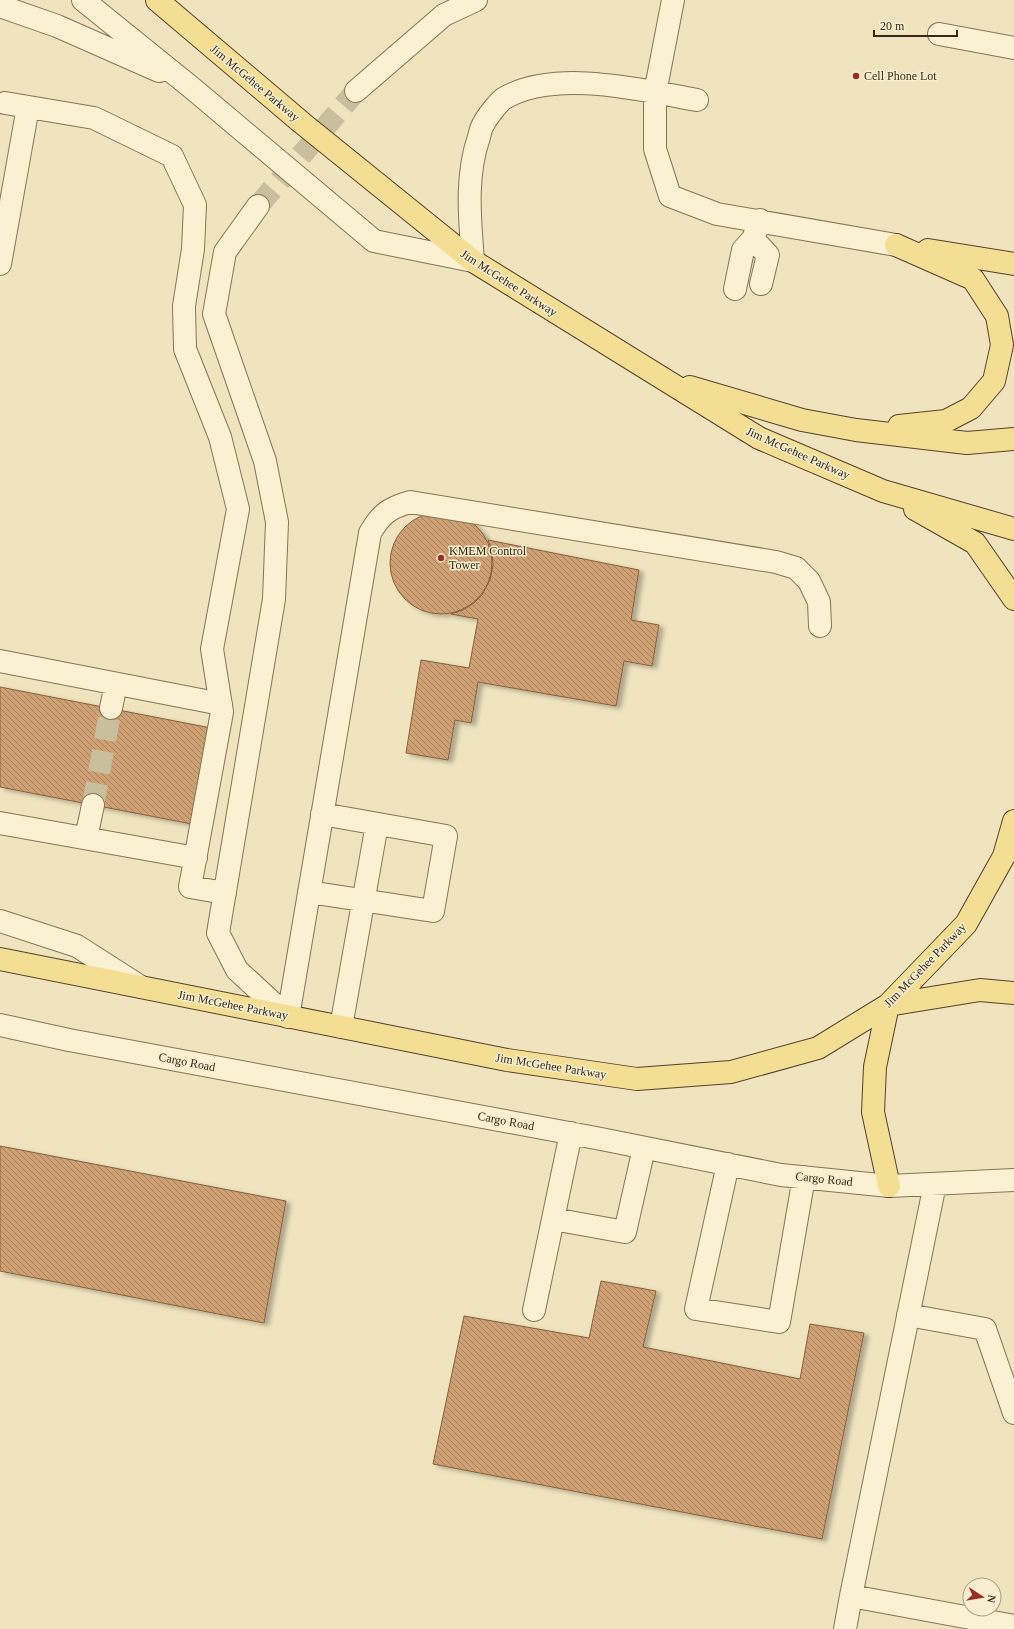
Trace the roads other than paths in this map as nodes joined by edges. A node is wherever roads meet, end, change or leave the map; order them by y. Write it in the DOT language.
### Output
graph roads {
  1 [pos="83,0"];
  2 [pos="157,0"];
  3 [pos="476,0"];
  4 [pos="673,0"];
  5 [pos="0,6"];
  6 [pos="939,34"];
  7 [pos="1014,48"];
  8 [pos="192,88"];
  9 [pos="356,91"];
  10 [pos="655,93"];
  11 [pos="697,100"];
  12 [pos="2,104"];
  13 [pos="28,107"];
  14 [pos="258,206"];
  15 [pos="757,230"];
  16 [pos="896,245"];
  17 [pos="473,261"];
  18 [pos="0,264"];
  19 [pos="1014,264"];
  20 [pos="761,284"];
  21 [pos="735,289"];
  22 [pos="662,378"];
  23 [pos="856,430"];
  24 [pos="1014,439"];
  25 [pos="882,490"];
  26 [pos="1014,529"];
  27 [pos="1014,599"];
  28 [pos="820,626"];
  29 [pos="0,661"];
  30 [pos="116,684"];
  31 [pos="221,704"];
  32 [pos="111,708"];
  33 [pos="92,805"];
  34 [pos="322,814"];
  35 [pos="1014,821"];
  36 [pos="0,823"];
  37 [pos="377,824"];
  38 [pos="86,838"];
  39 [pos="1009,849"];
  40 [pos="196,858"];
  41 [pos="309,892"];
  42 [pos="225,893"];
  43 [pos="364,901"];
  44 [pos="0,921"];
  45 [pos="0,960"];
  46 [pos="141,987"];
  47 [pos="1014,993"];
  48 [pos="888,1005"];
  49 [pos="288,1017"];
  50 [pos="0,1025"];
  51 [pos="342,1027"];
  52 [pos="571,1133"];
  53 [pos="644,1148"];
  54 [pos="728,1164"];
  55 [pos="804,1177"];
  56 [pos="1014,1180"];
  57 [pos="935,1184"];
  58 [pos="889,1186"];
  59 [pos="553,1219"];
  60 [pos="534,1310"];
  61 [pos="908,1315"];
  62 [pos="1014,1413"];
  63 [pos="851,1596"];
  64 [pos="1014,1626"];
  65 [pos="845,1629"];
  1 -- 8 [label="street"];
  2 -- 17 [label="main road, Jim McGehee Parkway"];
  3 -- 9 [label="street"];
  4 -- 10 [label="street"];
  5 -- 8 [label="street"];
  6 -- 7 [label="street"];
  8 -- 17 [label="street"];
  10 -- 11 [label="street"];
  10 -- 15 [label="street"];
  10 -- 17 [label="street"];
  12 -- 13 [label="street"];
  13 -- 18 [label="street"];
  13 -- 31 [label="street"];
  14 -- 42 [label="street"];
  15 -- 16 [label="street"];
  15 -- 20 [label="street"];
  15 -- 21 [label="street"];
  16 -- 19 [label="main road"];
  16 -- 23 [label="main road"];
  17 -- 22 [label="main road, Jim McGehee Parkway"];
  22 -- 23 [label="main road"];
  22 -- 25 [label="main road, Jim McGehee Parkway"];
  23 -- 24 [label="main road"];
  25 -- 26 [label="main road"];
  25 -- 27 [label="main road"];
  28 -- 34 [label="street"];
  29 -- 30 [label="street"];
  30 -- 31 [label="street"];
  30 -- 32 [label="street"];
  31 -- 40 [label="street"];
  33 -- 38 [label="street"];
  34 -- 37 [label="street"];
  34 -- 41 [label="street"];
  35 -- 39 [label="main road, Jim McGehee Parkway"];
  36 -- 38 [label="street"];
  37 -- 43 [label="street"];
  37 -- 43 [label="street"];
  38 -- 40 [label="street"];
  39 -- 48 [label="main road, Jim McGehee Parkway"];
  40 -- 42 [label="street"];
  41 -- 43 [label="street"];
  41 -- 49 [label="street"];
  42 -- 49 [label="street"];
  43 -- 51 [label="street"];
  44 -- 46 [label="street"];
  45 -- 46 [label="main road, Jim McGehee Parkway"];
  46 -- 49 [label="main road, Jim McGehee Parkway"];
  47 -- 48 [label="main road"];
  48 -- 51 [label="main road, Jim McGehee Parkway"];
  48 -- 58 [label="main road"];
  49 -- 51 [label="main road, Jim McGehee Parkway"];
  50 -- 52 [label="street, Cargo Road"];
  52 -- 53 [label="street, Cargo Road"];
  52 -- 59 [label="street"];
  53 -- 54 [label="street, Cargo Road"];
  53 -- 59 [label="street"];
  54 -- 55 [label="street, Cargo Road"];
  54 -- 55 [label="street"];
  55 -- 58 [label="street, Cargo Road"];
  56 -- 57 [label="street, Cargo Road"];
  57 -- 58 [label="street, Cargo Road"];
  57 -- 61 [label="street"];
  59 -- 60 [label="street"];
  61 -- 62 [label="street"];
  61 -- 63 [label="street"];
  63 -- 64 [label="street"];
  63 -- 65 [label="street"];
}
